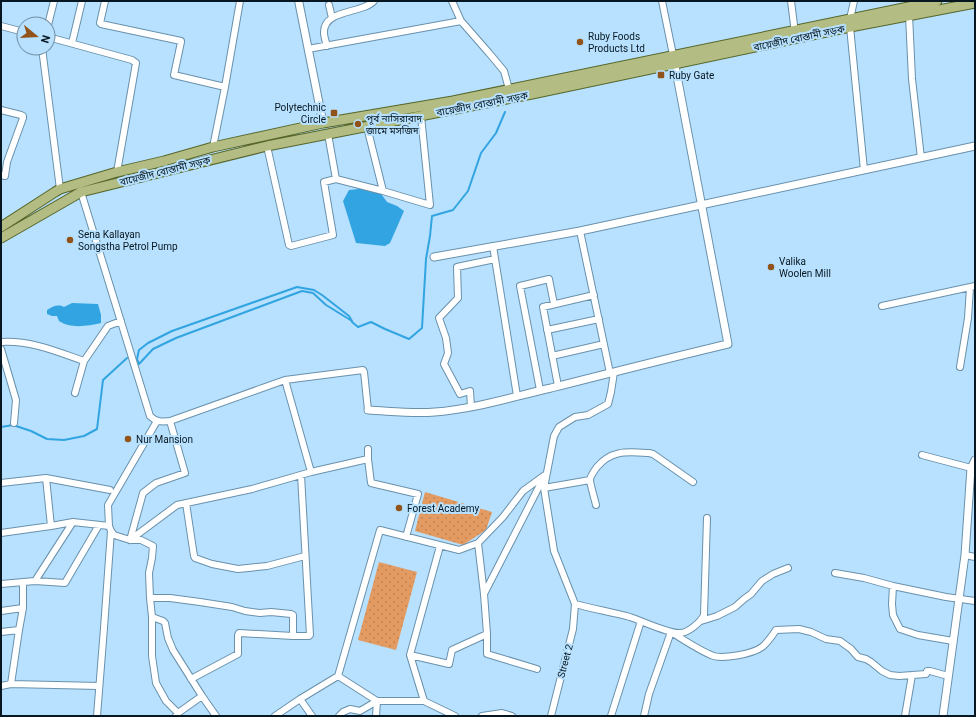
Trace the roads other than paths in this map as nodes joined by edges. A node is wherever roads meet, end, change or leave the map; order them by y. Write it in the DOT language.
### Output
graph roads {
  1 [pos="54,1"];
  2 [pos="82,1"];
  3 [pos="105,1"];
  4 [pos="240,1"];
  5 [pos="299,1"];
  6 [pos="374,1"];
  7 [pos="452,1"];
  8 [pos="662,1"];
  9 [pos="791,1"];
  10 [pos="854,1"];
  11 [pos="938,1"];
  12 [pos="975,3"];
  13 [pos="329,5"];
  14 [pos="50,16"];
  15 [pos="909,16"];
  16 [pos="332,18"];
  17 [pos="461,21"];
  18 [pos="850,23"];
  19 [pos="1,26"];
  20 [pos="16,30"];
  21 [pos="795,34"];
  22 [pos="56,39"];
  23 [pos="72,43"];
  24 [pos="326,46"];
  25 [pos="308,49"];
  26 [pos="43,56"];
  27 [pos="674,59"];
  28 [pos="225,87"];
  29 [pos="509,89"];
  30 [pos="1,110"];
  31 [pos="421,116"];
  32 [pos="323,123"];
  33 [pos="367,127"];
  34 [pos="328,134"];
  35 [pos="267,146"];
  36 [pos="975,146"];
  37 [pos="213,147"];
  38 [pos="921,158"];
  39 [pos="864,170"];
  40 [pos="117,172"];
  41 [pos="1,175"];
  42 [pos="336,179"];
  43 [pos="60,189"];
  44 [pos="383,191"];
  45 [pos="81,192"];
  46 [pos="702,205"];
  47 [pos="1,227"];
  48 [pos="580,231"];
  49 [pos="1,238"];
  50 [pos="493,246"];
  51 [pos="434,257"];
  52 [pos="495,259"];
  53 [pos="973,287"];
  54 [pos="594,295"];
  55 [pos="554,304"];
  56 [pos="882,306"];
  57 [pos="599,319"];
  58 [pos="121,321"];
  59 [pos="547,330"];
  60 [pos="1,342"];
  61 [pos="604,344"];
  62 [pos="1,349"];
  63 [pos="552,356"];
  64 [pos="84,361"];
  65 [pos="960,367"];
  66 [pos="1,372"];
  67 [pos="8,372"];
  68 [pos="612,372"];
  69 [pos="285,380"];
  70 [pos="558,386"];
  71 [pos="540,390"];
  72 [pos="75,394"];
  73 [pos="517,396"];
  74 [pos="471,407"];
  75 [pos="368,410"];
  76 [pos="157,421"];
  77 [pos="170,421"];
  78 [pos="14,423"];
  79 [pos="368,449"];
  80 [pos="922,455"];
  81 [pos="368,459"];
  82 [pos="975,460"];
  83 [pos="970,468"];
  84 [pos="311,472"];
  85 [pos="300,475"];
  86 [pos="46,478"];
  87 [pos="590,480"];
  88 [pos="693,482"];
  89 [pos="1,483"];
  90 [pos="544,488"];
  91 [pos="110,490"];
  92 [pos="972,496"];
  93 [pos="186,503"];
  94 [pos="596,505"];
  95 [pos="707,518"];
  96 [pos="72,522"];
  97 [pos="99,525"];
  98 [pos="51,526"];
  99 [pos="110,529"];
  100 [pos="1,533"];
  101 [pos="406,537"];
  102 [pos="130,540"];
  103 [pos="478,543"];
  104 [pos="440,546"];
  105 [pos="965,555"];
  106 [pos="305,556"];
  107 [pos="975,557"];
  108 [pos="788,568"];
  109 [pos="835,573"];
  110 [pos="35,581"];
  111 [pos="23,582"];
  112 [pos="1,584"];
  113 [pos="892,586"];
  114 [pos="484,594"];
  115 [pos="150,598"];
  116 [pos="959,598"];
  117 [pos="975,601"];
  118 [pos="575,604"];
  119 [pos="22,608"];
  120 [pos="1,611"];
  121 [pos="152,617"];
  122 [pos="640,621"];
  123 [pos="701,621"];
  124 [pos="19,630"];
  125 [pos="1,632"];
  126 [pos="671,632"];
  127 [pos="487,634"];
  128 [pos="294,636"];
  129 [pos="953,641"];
  130 [pos="410,655"];
  131 [pos="537,670"];
  132 [pos="912,675"];
  133 [pos="338,676"];
  134 [pos="948,676"];
  135 [pos="191,679"];
  136 [pos="11,684"];
  137 [pos="1,686"];
  138 [pos="99,686"];
  139 [pos="202,696"];
  140 [pos="300,698"];
  141 [pos="378,701"];
  142 [pos="424,701"];
  143 [pos="177,714"];
  144 [pos="97,716"];
  145 [pos="216,716"];
  146 [pos="275,716"];
  147 [pos="312,716"];
  148 [pos="339,716"];
  149 [pos="376,716"];
  150 [pos="455,716"];
  151 [pos="482,716"];
  152 [pos="512,716"];
  153 [pos="551,716"];
  154 [pos="611,716"];
  155 [pos="644,716"];
  156 [pos="905,716"];
  157 [pos="943,716"];
  1 -- 14 [label="street"];
  2 -- 23 [label="street"];
  3 -- 28 [label="street"];
  4 -- 28 [label="street"];
  5 -- 25 [label="street"];
  6 -- 16 [label="street"];
  7 -- 17 [label="street"];
  8 -- 27 [label="street"];
  9 -- 21 [label="street"];
  10 -- 18 [label="street"];
  11 -- 18 [label="main road, বায়েজীদ বোস্তামী সড়ক"];
  12 -- 15 [label="main road, বায়েজীদ বোস্তামী সড়ক"];
  13 -- 16 [label="street"];
  15 -- 18 [label="main road, বায়েজীদ বোস্তামী সড়ক"];
  15 -- 38 [label="street"];
  16 -- 24 [label="street"];
  17 -- 24 [label="street"];
  17 -- 29 [label="street"];
  18 -- 21 [label="main road, বায়েজীদ বোস্তামী সড়ক"];
  18 -- 39 [label="street"];
  19 -- 20 [label="street"];
  21 -- 27 [label="main road, বায়েজীদ বোস্তামী সড়ক"];
  22 -- 23 [label="street"];
  23 -- 40 [label="street"];
  24 -- 25 [label="street"];
  25 -- 32 [label="street"];
  26 -- 43 [label="street"];
  27 -- 29 [label="main road, বায়েজীদ বোস্তামী সড়ক"];
  27 -- 31 [label="main road, বায়েজীদ বোস্তামী সড়ক"];
  27 -- 46 [label="street"];
  28 -- 37 [label="street"];
  29 -- 32 [label="main road, বায়েজীদ বোস্তামী সড়ক"];
  30 -- 41 [label="street"];
  31 -- 33 [label="main road, বায়েজীদ বোস্তামী সড়ক"];
  31 -- 44 [label="street"];
  32 -- 37 [label="main road, বায়েজীদ বোস্তামী সড়ক"];
  33 -- 34 [label="main road, বায়েজীদ বোস্তামী সড়ক"];
  33 -- 44 [label="street"];
  34 -- 35 [label="main road, বায়েজীদ বোস্তামী সড়ক"];
  34 -- 42 [label="street"];
  35 -- 42 [label="street"];
  35 -- 45 [label="main road, বায়েজীদ বোস্তামী সড়ক"];
  36 -- 38 [label="street"];
  37 -- 40 [label="main road, বায়েজীদ বোস্তামী সড়ক"];
  38 -- 39 [label="street"];
  39 -- 46 [label="street"];
  40 -- 43 [label="main road, বায়েজীদ বোস্তামী সড়ক"];
  42 -- 44 [label="street"];
  43 -- 47 [label="main road, বায়েজীদ বোস্তামী সড়ক"];
  45 -- 49 [label="main road, বায়েজীদ বোস্তামী সড়ক"];
  45 -- 58 [label="street"];
  46 -- 48 [label="street"];
  46 -- 68 [label="street"];
  48 -- 50 [label="street"];
  48 -- 54 [label="street"];
  50 -- 51 [label="street"];
  50 -- 52 [label="street"];
  52 -- 73 [label="street"];
  52 -- 74 [label="street"];
  53 -- 56 [label="street"];
  53 -- 65 [label="street"];
  54 -- 55 [label="street"];
  54 -- 57 [label="street"];
  55 -- 59 [label="street"];
  55 -- 71 [label="street"];
  57 -- 59 [label="street"];
  57 -- 61 [label="street"];
  58 -- 64 [label="street"];
  58 -- 76 [label="street"];
  59 -- 63 [label="street"];
  60 -- 64 [label="street"];
  61 -- 63 [label="street"];
  61 -- 68 [label="street"];
  62 -- 67 [label="street"];
  63 -- 70 [label="street"];
  64 -- 72 [label="street"];
  66 -- 67 [label="street"];
  67 -- 78 [label="street"];
  68 -- 70 [label="street"];
  68 -- 90 [label="street"];
  69 -- 75 [label="street"];
  69 -- 77 [label="street"];
  69 -- 84 [label="street"];
  70 -- 71 [label="street"];
  71 -- 73 [label="street"];
  73 -- 74 [label="street"];
  74 -- 75 [label="street"];
  76 -- 77 [label="street"];
  76 -- 99 [label="street"];
  77 -- 102 [label="street"];
  79 -- 81 [label="street"];
  80 -- 83 [label="street"];
  81 -- 84 [label="street"];
  81 -- 101 [label="street"];
  82 -- 83 [label="street"];
  83 -- 92 [label="street"];
  84 -- 85 [label="street"];
  85 -- 93 [label="street"];
  85 -- 106 [label="street"];
  86 -- 89 [label="street"];
  86 -- 91 [label="street"];
  86 -- 98 [label="street"];
  87 -- 88 [label="street"];
  87 -- 90 [label="street"];
  87 -- 94 [label="street"];
  90 -- 118 [label="street"];
  92 -- 105 [label="street"];
  93 -- 102 [label="street"];
  93 -- 106 [label="street"];
  95 -- 123 [label="street"];
  96 -- 97 [label="street"];
  96 -- 98 [label="street"];
  96 -- 110 [label="street"];
  97 -- 99 [label="street"];
  97 -- 110 [label="street"];
  98 -- 100 [label="street"];
  99 -- 102 [label="street"];
  99 -- 138 [label="street"];
  101 -- 104 [label="street"];
  101 -- 133 [label="street"];
  102 -- 115 [label="street"];
  103 -- 104 [label="street"];
  103 -- 114 [label="street"];
  103 -- 114 [label="street"];
  104 -- 130 [label="street"];
  105 -- 107 [label="street"];
  105 -- 116 [label="street"];
  106 -- 128 [label="street"];
  108 -- 123 [label="street"];
  109 -- 113 [label="street"];
  110 -- 111 [label="street"];
  111 -- 112 [label="street"];
  111 -- 119 [label="street"];
  113 -- 116 [label="street"];
  113 -- 129 [label="street"];
  114 -- 127 [label="street"];
  115 -- 121 [label="street"];
  115 -- 128 [label="street"];
  116 -- 117 [label="street"];
  116 -- 129 [label="street"];
  118 -- 122 [label="street"];
  118 -- 153 [label="street, Street 2"];
  119 -- 120 [label="street"];
  119 -- 124 [label="street"];
  121 -- 135 [label="street"];
  121 -- 143 [label="street"];
  122 -- 126 [label="street"];
  122 -- 154 [label="street"];
  123 -- 126 [label="street"];
  124 -- 125 [label="street"];
  124 -- 136 [label="street"];
  126 -- 132 [label="street"];
  126 -- 155 [label="street"];
  127 -- 130 [label="street"];
  127 -- 131 [label="street"];
  128 -- 135 [label="street"];
  129 -- 134 [label="street"];
  130 -- 142 [label="street"];
  132 -- 134 [label="street"];
  132 -- 156 [label="street"];
  133 -- 140 [label="street"];
  133 -- 141 [label="street"];
  134 -- 157 [label="street"];
  135 -- 139 [label="street"];
  136 -- 137 [label="street"];
  136 -- 138 [label="street"];
  138 -- 144 [label="street"];
  139 -- 143 [label="street"];
  139 -- 145 [label="street"];
  140 -- 146 [label="street"];
  140 -- 147 [label="street"];
  141 -- 142 [label="street"];
  141 -- 148 [label="street"];
  141 -- 149 [label="street"];
  142 -- 150 [label="street"];
  151 -- 152 [label="street"];
}
